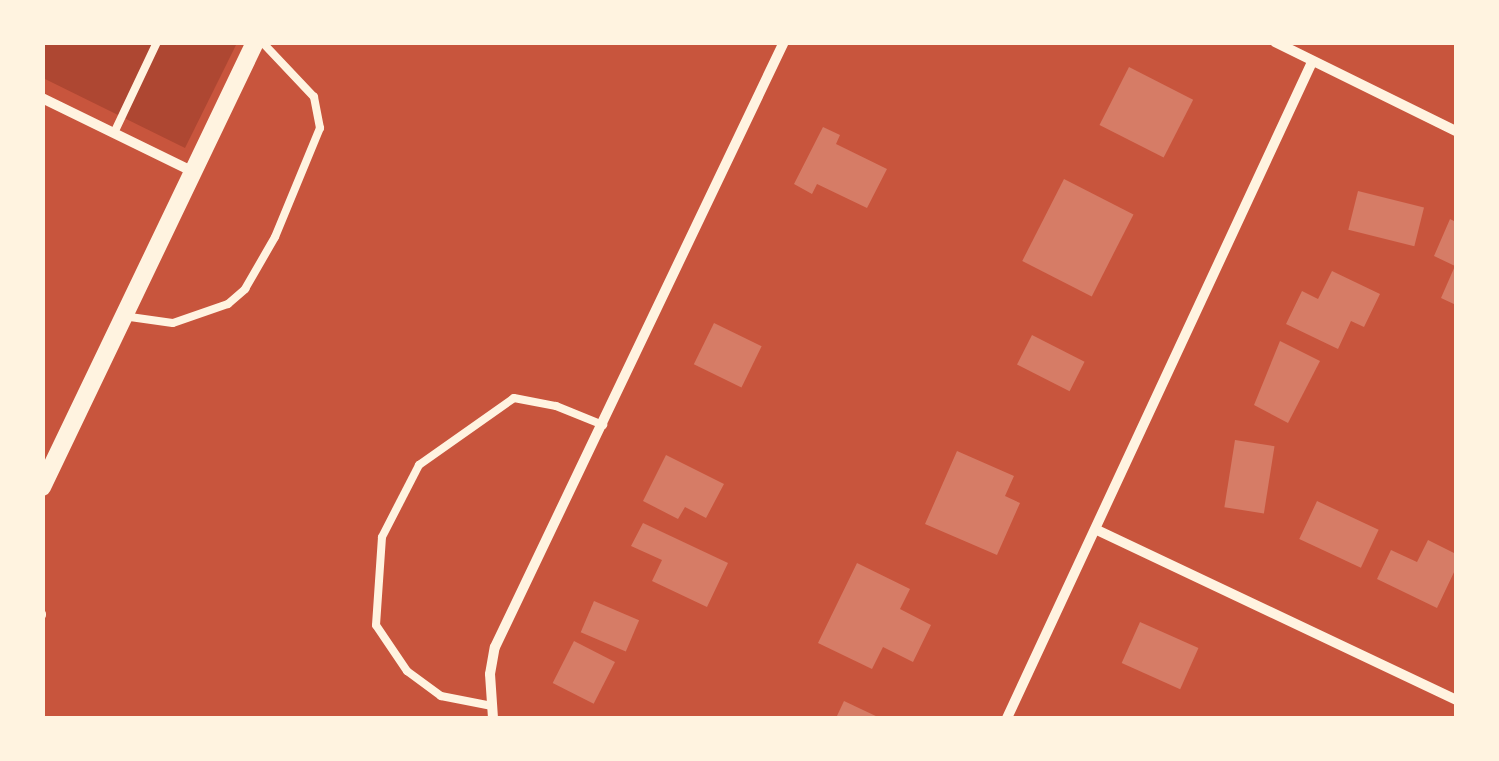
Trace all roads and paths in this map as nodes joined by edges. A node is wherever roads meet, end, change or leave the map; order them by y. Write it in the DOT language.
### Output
graph roads {
  1 [pos="157,42"];
  2 [pos="258,42"];
  3 [pos="784,42"];
  4 [pos="1275,42"];
  5 [pos="1312,62"];
  6 [pos="42,98"];
  7 [pos="1456,131"];
  8 [pos="114,133"];
  9 [pos="192,171"];
  10 [pos="123,316"];
  11 [pos="604,425"];
  12 [pos="42,486"];
  13 [pos="1096,530"];
  14 [pos="1456,700"];
  15 [pos="492,712"];
  16 [pos="1007,718"];
  1 -- 8 [label="lane"];
  2 -- 9 [label="street"];
  2 -- 10 [label="lane"];
  3 -- 11 [label="street"];
  4 -- 5 [label="street"];
  5 -- 7 [label="street"];
  5 -- 13 [label="street"];
  6 -- 8 [label="street"];
  8 -- 9 [label="street"];
  9 -- 10 [label="street"];
  10 -- 12 [label="street"];
  11 -- 15 [label="street"];
  11 -- 15 [label="lane"];
  13 -- 14 [label="street"];
  13 -- 16 [label="street"];
}
